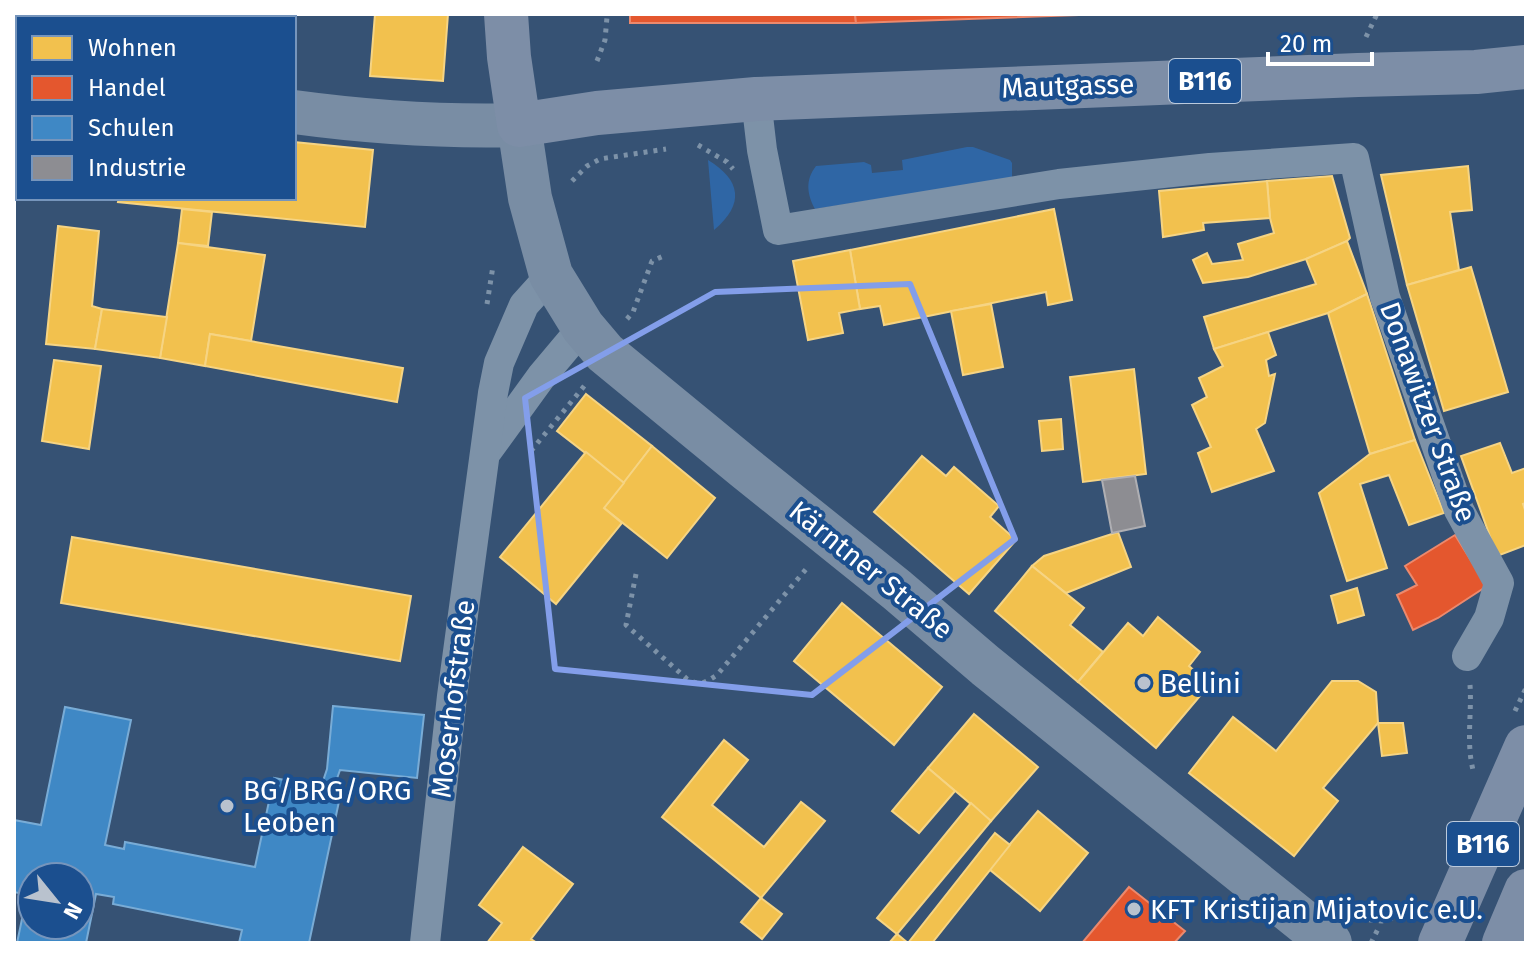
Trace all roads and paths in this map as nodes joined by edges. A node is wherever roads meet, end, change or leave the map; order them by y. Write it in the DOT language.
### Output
graph roads {
  1 [pos="506,14"];
  2 [pos="1377,14"];
  3 [pos="607,17"];
  4 [pos="1366,37"];
  5 [pos="597,61"];
  6 [pos="1526,67"];
  7 [pos="1476,72"];
  8 [pos="1526,84"];
  9 [pos="756,99"];
  10 [pos="296,112"];
  11 [pos="519,125"];
  12 [pos="670,149"];
  13 [pos="572,181"];
  14 [pos="551,275"];
  15 [pos="583,327"];
  16 [pos="484,455"];
  17 [pos="813,560"];
  18 [pos="636,574"];
  19 [pos="1467,656"];
  20 [pos="1526,747"];
  21 [pos="1478,778"];
  22 [pos="1526,891"];
  23 [pos="1425,929"];
  24 [pos="425,943"];
  25 [pos="1330,943"];
  26 [pos="1371,943"];
  27 [pos="1504,943"];
  1 -- 11 [label="main road"];
  2 -- 4 [label="path"];
  3 -- 5 [label="path"];
  6 -- 7 [label="main road, Mautgasse / B116"];
  7 -- 8 [label="main road, Mautgasse / B116"];
  7 -- 9 [label="main road, Mautgasse / B116"];
  9 -- 11 [label="main road, Mautgasse / B116"];
  9 -- 19 [label="street, Donawitzer Straße"];
  10 -- 11 [label="main road"];
  11 -- 14 [label="main road, Kärntner Straße"];
  12 -- 13 [label="path"];
  14 -- 15 [label="main road, Kärntner Straße"];
  14 -- 16 [label="street, Moserhofstraße"];
  15 -- 16 [label="street, Moserhofstraße"];
  15 -- 25 [label="main road, Kärntner Straße"];
  16 -- 24 [label="street, Moserhofstraße"];
  17 -- 18 [label="path"];
  19 -- 21 [label="path"];
  20 -- 23 [label="main road, B116"];
  22 -- 27 [label="main road, B116"];
  23 -- 26 [label="path"];
}
